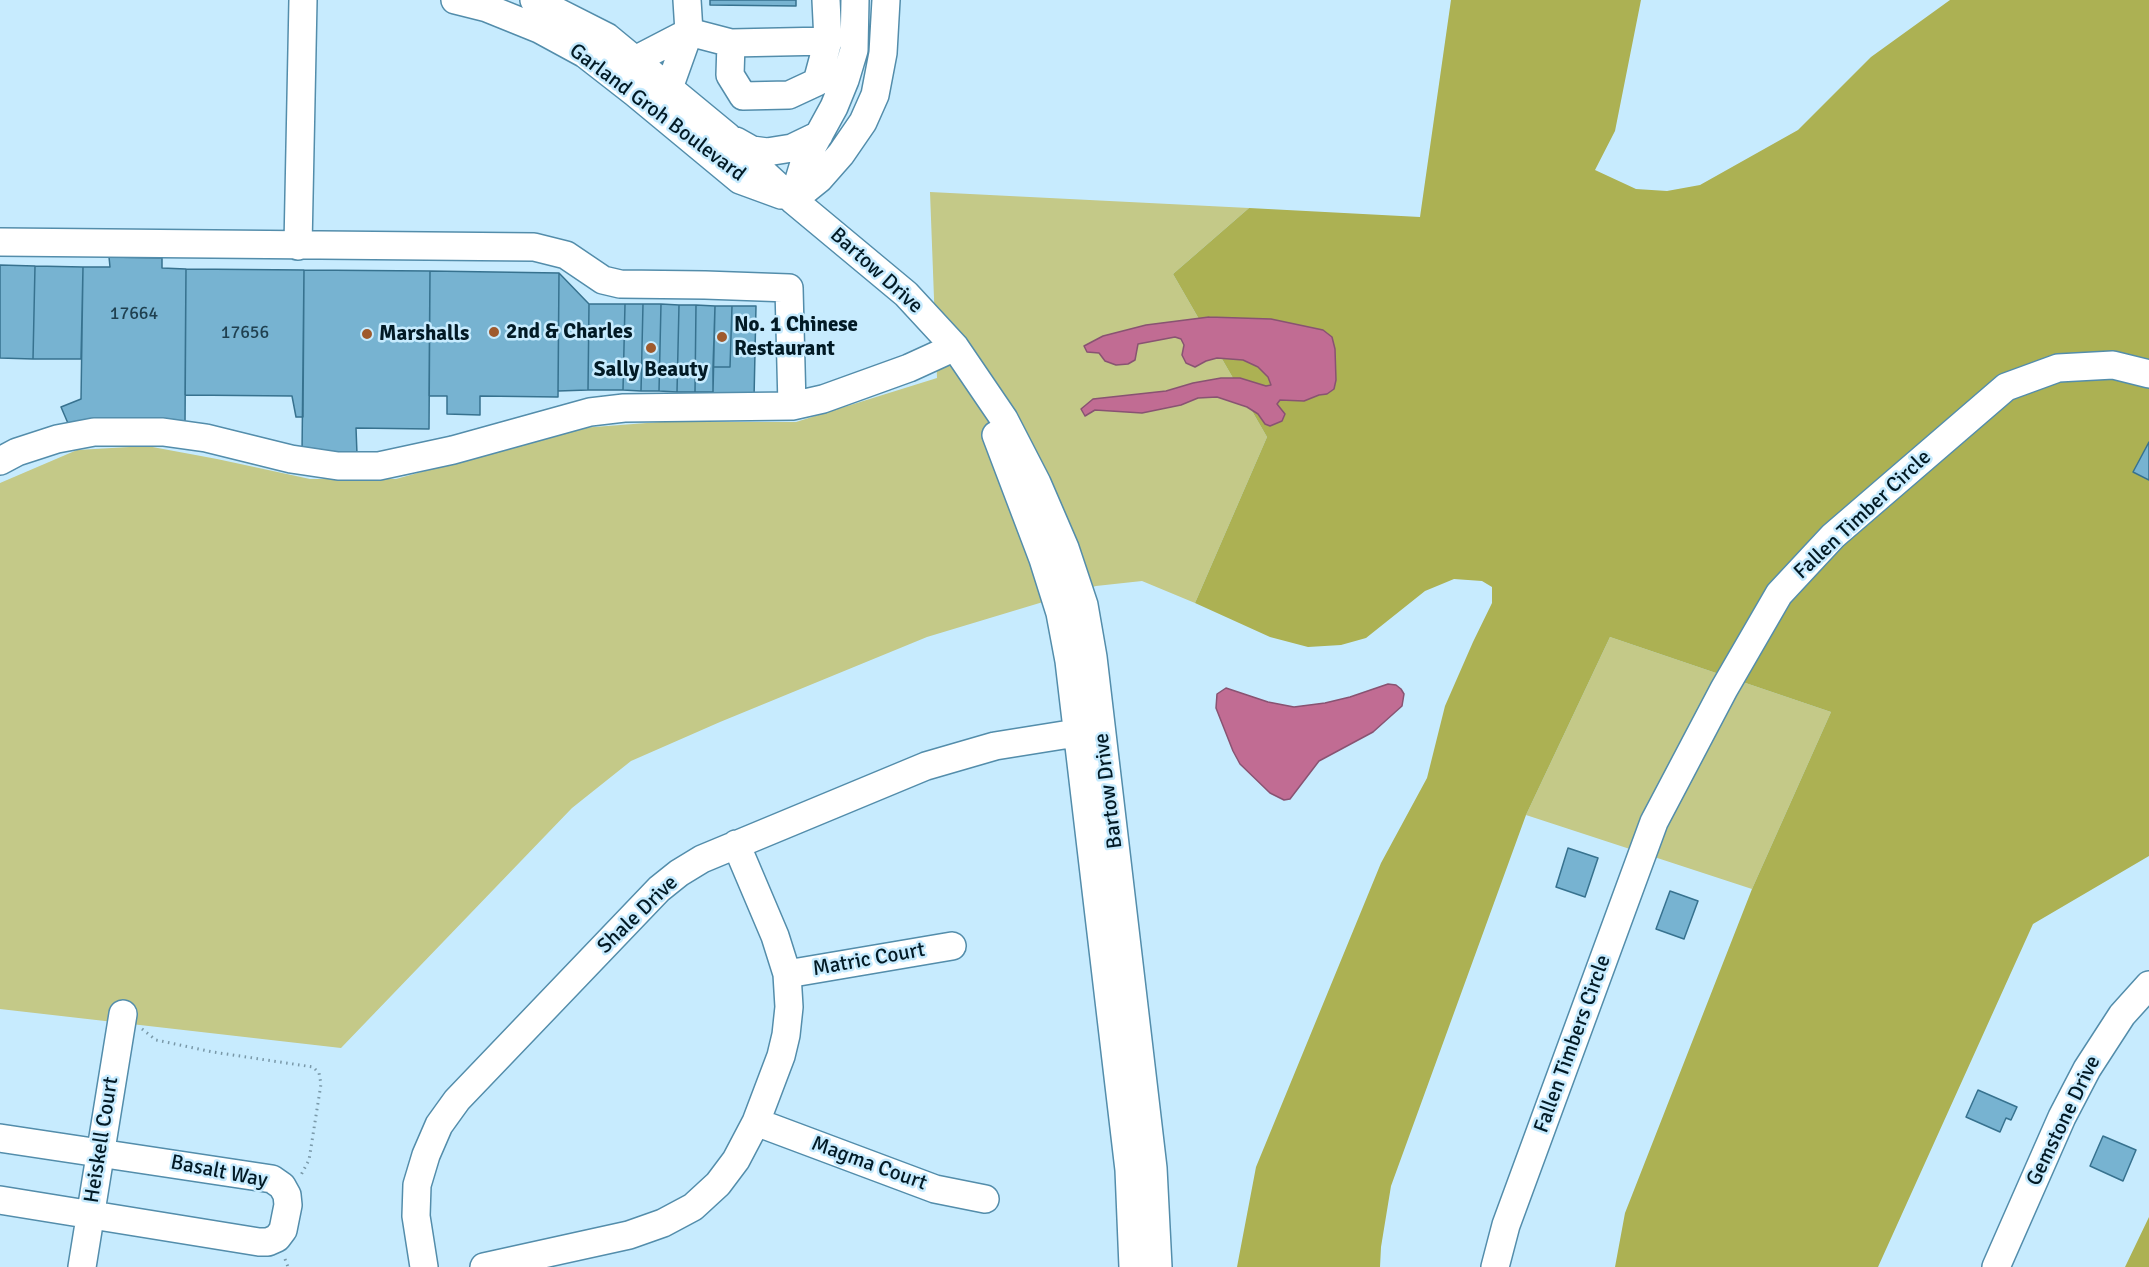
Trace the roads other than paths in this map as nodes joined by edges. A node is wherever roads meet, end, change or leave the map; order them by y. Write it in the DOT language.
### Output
graph roads {
  1 [pos="303,0"];
  2 [pos="455,0"];
  3 [pos="534,0"];
  4 [pos="687,0"];
  5 [pos="826,0"];
  6 [pos="855,0"];
  7 [pos="886,0"];
  8 [pos="689,32"];
  9 [pos="828,41"];
  10 [pos="731,43"];
  11 [pos="635,60"];
  12 [pos="669,88"];
  13 [pos="819,135"];
  14 [pos="727,136"];
  15 [pos="794,200"];
  16 [pos="0,242"];
  17 [pos="298,246"];
  18 [pos="955,347"];
  19 [pos="2149,374"];
  20 [pos="792,406"];
  21 [pos="0,461"];
  22 [pos="1089,731"];
  23 [pos="1654,822"];
  24 [pos="736,844"];
  25 [pos="952,946"];
  26 [pos="787,974"];
  27 [pos="2149,985"];
  28 [pos="123,1014"];
  29 [pos="756,1122"];
  30 [pos="0,1138"];
  31 [pos="100,1152"];
  32 [pos="985,1199"];
  33 [pos="0,1200"];
  34 [pos="90,1215"];
  35 [pos="82,1267"];
  36 [pos="424,1267"];
  37 [pos="484,1267"];
  38 [pos="1133,1267"];
  39 [pos="1158,1267"];
  40 [pos="1495,1267"];
  41 [pos="1996,1267"];
  1 -- 17 [label="street"];
  2 -- 15 [label="street, Garland Groh Boulevard"];
  3 -- 11 [label="street, Garland Groh Boulevard"];
  4 -- 8 [label="street"];
  5 -- 9 [label="street"];
  6 -- 13 [label="street"];
  7 -- 15 [label="street"];
  8 -- 10 [label="street"];
  8 -- 11 [label="street"];
  8 -- 12 [label="street"];
  9 -- 10 [label="street"];
  9 -- 10 [label="street"];
  11 -- 12 [label="street, Garland Groh Boulevard"];
  12 -- 14 [label="street, Garland Groh Boulevard"];
  13 -- 14 [label="street"];
  13 -- 15 [label="street"];
  14 -- 15 [label="street, Garland Groh Boulevard"];
  15 -- 18 [label="street, Bartow Drive"];
  16 -- 17 [label="street"];
  17 -- 20 [label="street"];
  18 -- 20 [label="street"];
  18 -- 22 [label="street, Bartow Drive"];
  19 -- 23 [label="street, Fallen Timber Circle"];
  20 -- 21 [label="street"];
  22 -- 24 [label="street, Shale Drive"];
  22 -- 38 [label="street, Bartow Drive"];
  22 -- 39 [label="street, Bartow Drive"];
  23 -- 40 [label="street, Fallen Timbers Circle"];
  24 -- 26 [label="street"];
  24 -- 36 [label="street, Shale Drive"];
  25 -- 26 [label="street, Matric Court"];
  26 -- 29 [label="street"];
  27 -- 41 [label="street, Gemstone Drive"];
  28 -- 31 [label="street, Heiskell Court"];
  29 -- 32 [label="street, Magma Court"];
  29 -- 37 [label="street"];
  30 -- 31 [label="street, Basalt Way"];
  31 -- 34 [label="street, Heiskell Court"];
  31 -- 34 [label="street, Basalt Way"];
  33 -- 34 [label="street, Basalt Way"];
  34 -- 35 [label="street, Heiskell Court"];
}
